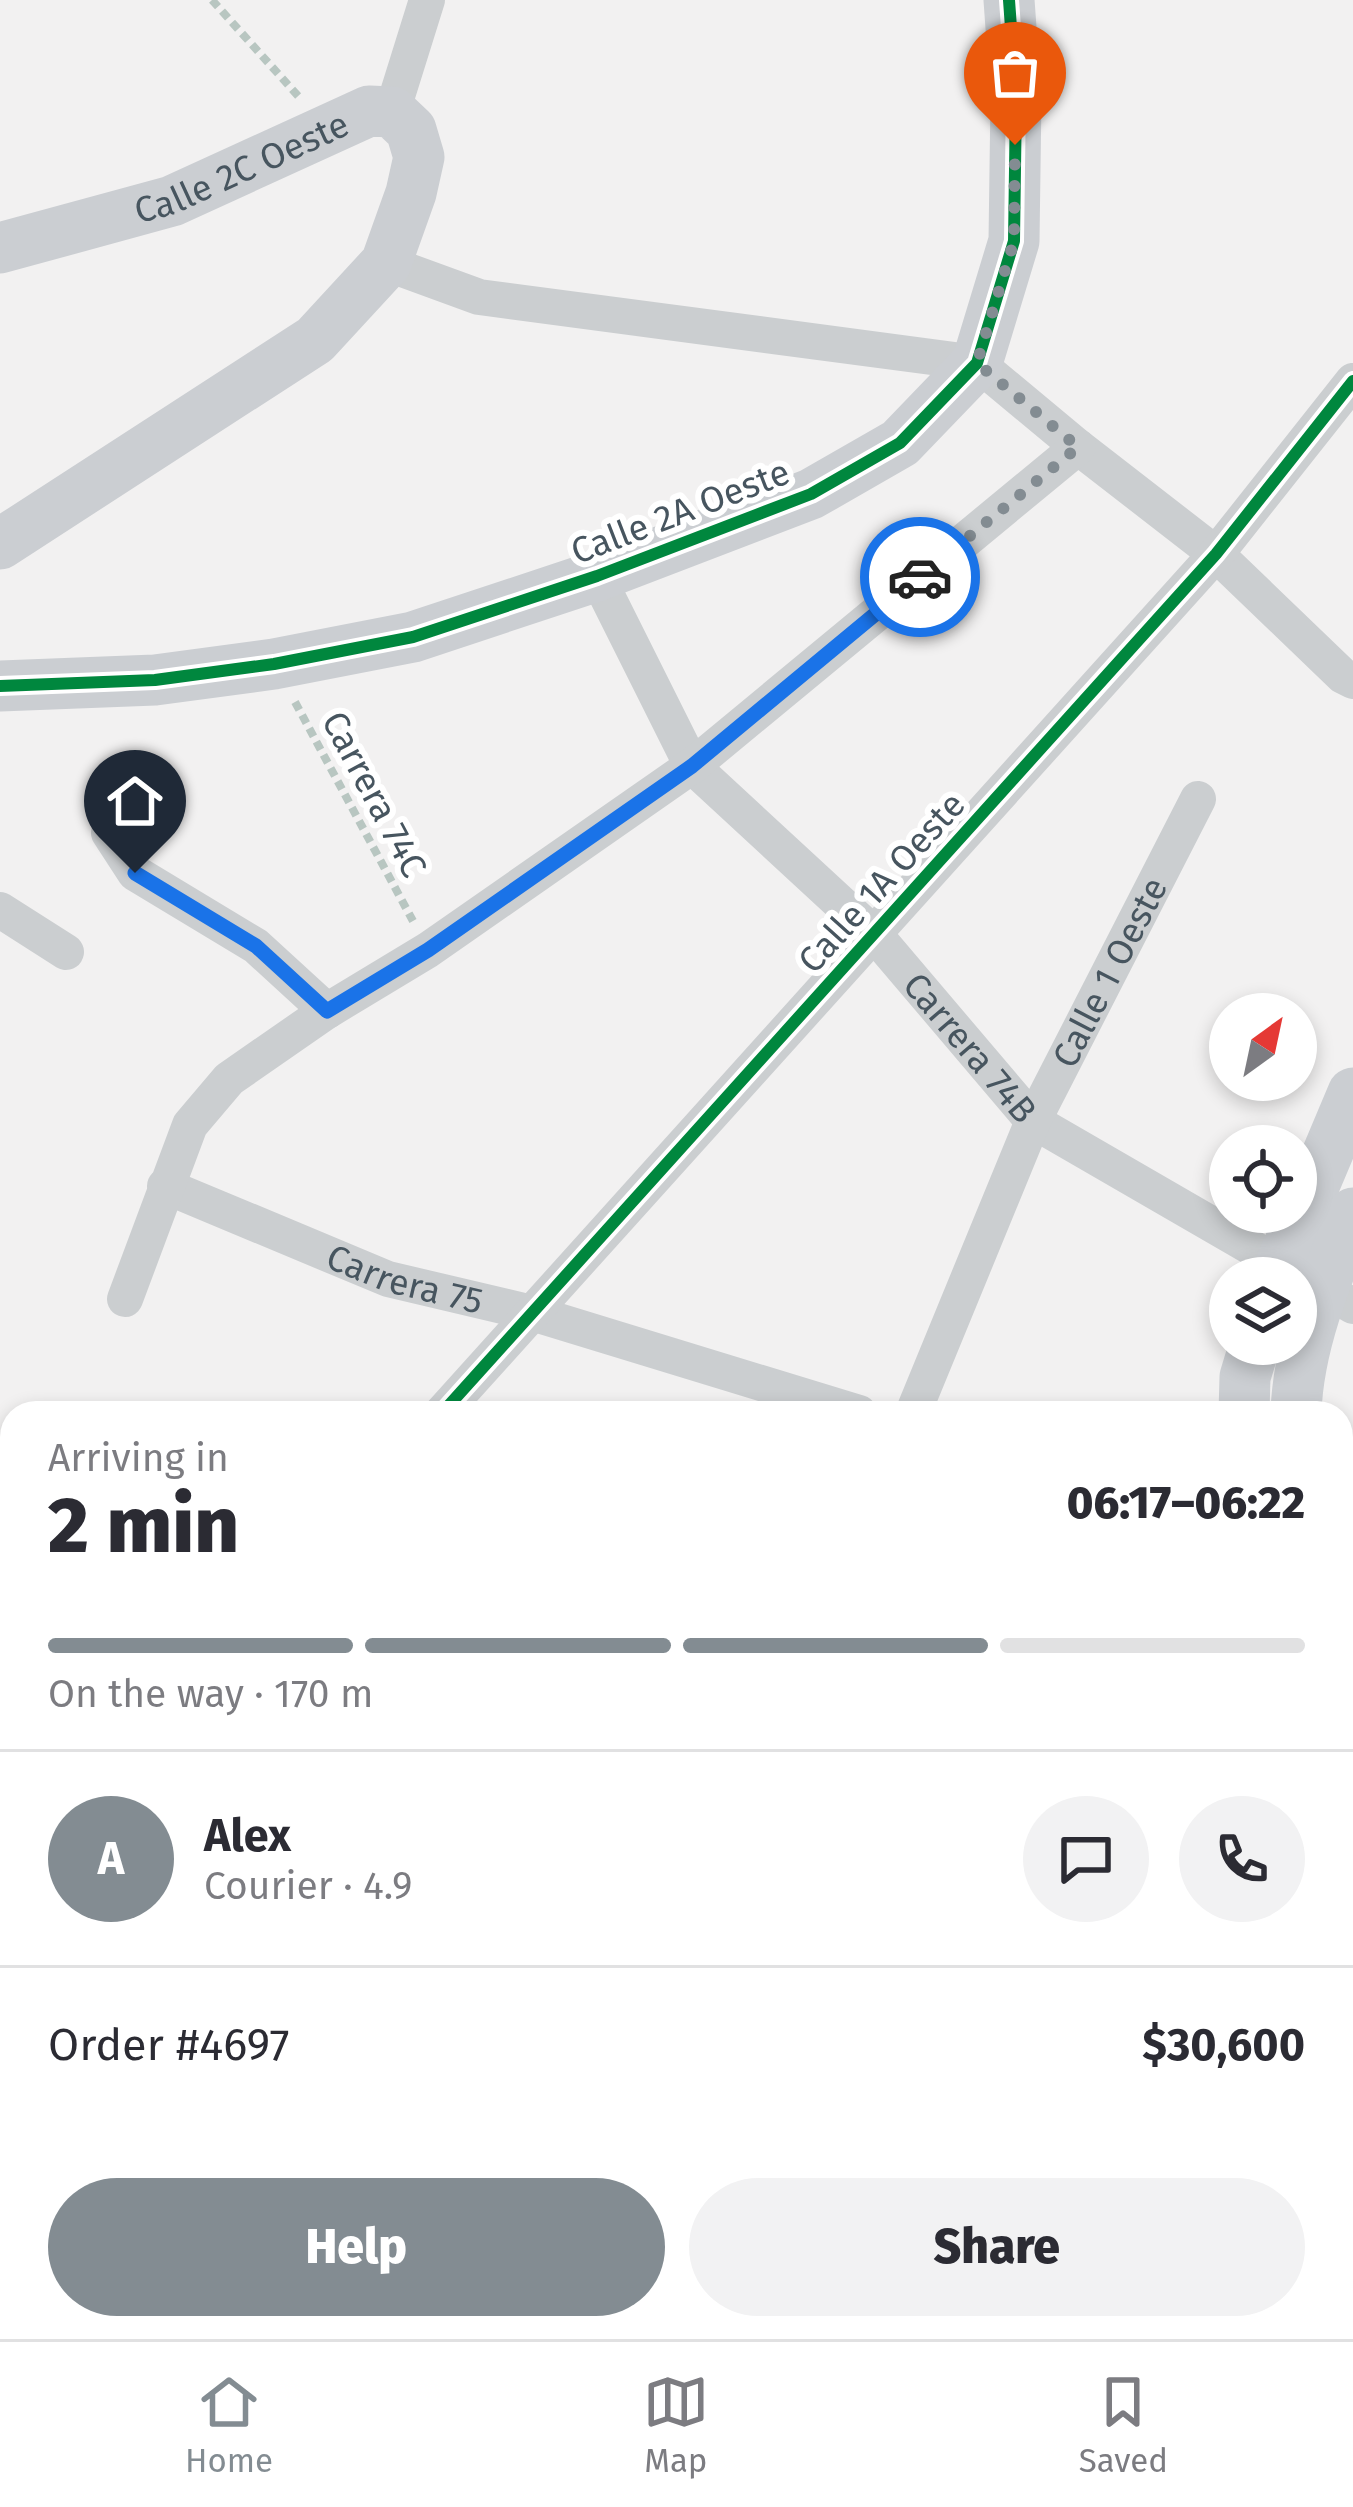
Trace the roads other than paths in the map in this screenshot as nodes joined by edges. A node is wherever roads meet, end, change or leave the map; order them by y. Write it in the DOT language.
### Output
graph roads {
  1 [pos="427,0"];
  2 [pos="1009,0"];
  3 [pos="392,112"];
  4 [pos="0,248"];
  5 [pos="386,263"];
  6 [pos="977,363"];
  7 [pos="1353,381"];
  8 [pos="1078,447"];
  9 [pos="0,544"];
  10 [pos="1216,554"];
  11 [pos="597,577"];
  12 [pos="1353,681"];
  13 [pos="0,686"];
  14 [pos="692,766"];
  15 [pos="1198,800"];
  16 [pos="110,833"];
  17 [pos="0,910"];
  18 [pos="874,935"];
  19 [pos="66,952"];
  20 [pos="327,1011"];
  21 [pos="1353,1094"];
  22 [pos="1033,1121"];
  23 [pos="165,1186"];
  24 [pos="1353,1214"];
  25 [pos="1260,1257"];
  26 [pos="1314,1257"];
  27 [pos="1317,1270"];
  28 [pos="124,1299"];
  29 [pos="532,1313"];
  30 [pos="1249,1365"];
  31 [pos="1300,1365"];
  32 [pos="453,1401"];
  33 [pos="820,1401"];
  34 [pos="918,1401"];
  35 [pos="1244,1401"];
  36 [pos="1297,1401"];
  1 -- 3 [label="street"];
  2 -- 6 [label="street, Calle 2A Oeste"];
  3 -- 4 [label="street, Calle 2C Oeste"];
  3 -- 5 [label="street, Calle 2C Oeste"];
  5 -- 6 [label="street"];
  5 -- 9 [label="street"];
  6 -- 8 [label="street"];
  6 -- 11 [label="street, Calle 2A Oeste"];
  7 -- 10 [label="street, Calle 1A Oeste"];
  8 -- 10 [label="street"];
  8 -- 14 [label="street"];
  10 -- 12 [label="street"];
  10 -- 18 [label="street, Calle 1A Oeste"];
  11 -- 13 [label="street, Calle 2A Oeste"];
  11 -- 14 [label="street, Carrera 74B"];
  14 -- 18 [label="street, Carrera 74B"];
  14 -- 20 [label="street"];
  15 -- 22 [label="street, Calle 1 Oeste"];
  16 -- 20 [label="street"];
  17 -- 19 [label="street"];
  18 -- 22 [label="street, Carrera 74B"];
  18 -- 29 [label="street, Calle 1A Oeste"];
  20 -- 23 [label="street"];
  21 -- 26 [label="street"];
  22 -- 25 [label="street, Carrera 74B"];
  22 -- 34 [label="street, Calle 1 Oeste"];
  23 -- 28 [label="street"];
  23 -- 29 [label="street, Carrera 75"];
  24 -- 27 [label="street"];
  29 -- 32 [label="street, Calle 1A Oeste"];
  29 -- 33 [label="street, Carrera 75"];
  30 -- 35 [label="street"];
  31 -- 36 [label="street"];
}
